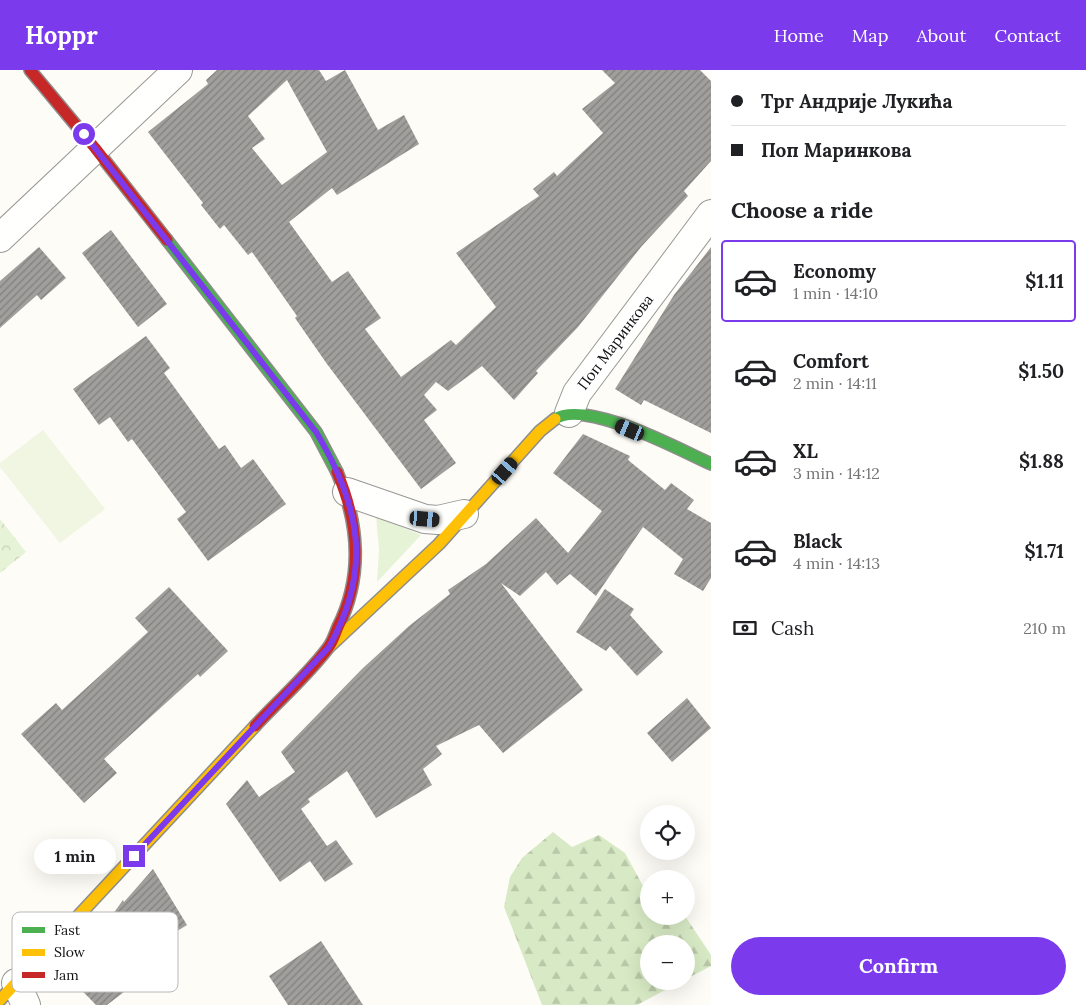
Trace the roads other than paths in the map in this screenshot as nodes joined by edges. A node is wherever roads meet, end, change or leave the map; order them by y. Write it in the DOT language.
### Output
graph roads {
  1 [pos="30,70"];
  2 [pos="178,70"];
  3 [pos="95,148"];
  4 [pos="711,214"];
  5 [pos="0,238"];
  6 [pos="569,413"];
  7 [pos="711,464"];
  8 [pos="347,492"];
  9 [pos="464,514"];
  10 [pos="329,647"];
  11 [pos="90,912"];
  1 -- 3 [label="main road"];
  2 -- 3 [label="street"];
  3 -- 5 [label="street"];
  3 -- 8 [label="main road"];
  4 -- 6 [label="street, Поп Маринкова"];
  6 -- 7 [label="main road"];
  6 -- 9 [label="main road"];
  8 -- 9 [label="street"];
  8 -- 10 [label="main road"];
  9 -- 10 [label="main road"];
  10 -- 11 [label="main road"];
}
